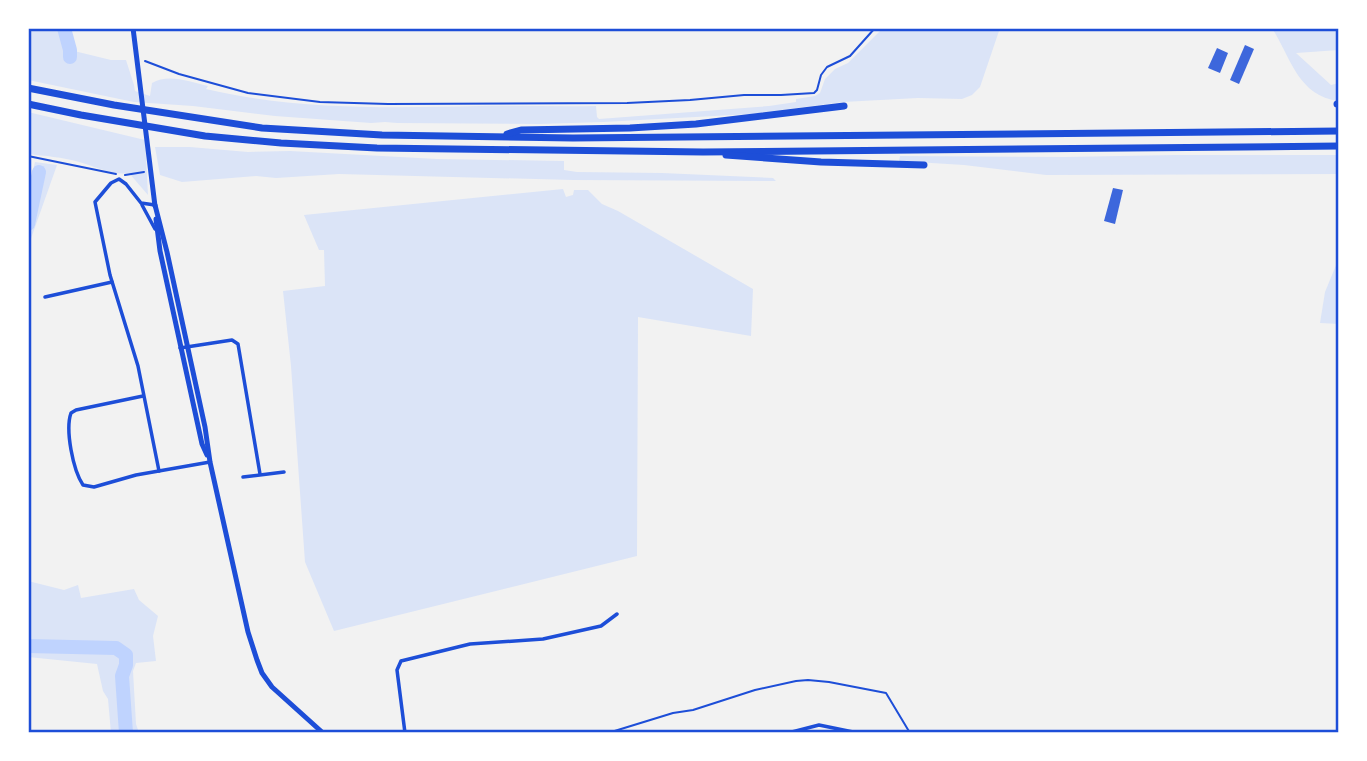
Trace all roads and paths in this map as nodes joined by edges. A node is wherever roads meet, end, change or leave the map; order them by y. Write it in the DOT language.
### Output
graph roads {
  1 [pos="133,28"];
  2 [pos="875,28"];
  3 [pos="140,59"];
  4 [pos="28,88"];
  5 [pos="28,104"];
  6 [pos="844,106"];
  7 [pos="1339,131"];
  8 [pos="496,136"];
  9 [pos="1339,146"];
  10 [pos="703,152"];
  11 [pos="28,156"];
  12 [pos="924,165"];
  13 [pos="110,173"];
  14 [pos="141,203"];
  15 [pos="155,205"];
  16 [pos="157,233"];
  17 [pos="112,282"];
  18 [pos="45,297"];
  19 [pos="184,348"];
  20 [pos="143,396"];
  21 [pos="210,461"];
  22 [pos="159,471"];
  23 [pos="284,472"];
  24 [pos="260,474"];
  25 [pos="243,477"];
  26 [pos="617,614"];
  27 [pos="323,733"];
  28 [pos="405,733"];
  29 [pos="608,733"];
  30 [pos="788,733"];
  31 [pos="858,733"];
  32 [pos="910,733"];
  1 -- 3 [label="main road"];
  2 -- 3 [label="path"];
  3 -- 15 [label="main road"];
  4 -- 8 [label="highway"];
  5 -- 10 [label="highway"];
  6 -- 8 [label="highway"];
  7 -- 8 [label="highway"];
  9 -- 10 [label="highway"];
  10 -- 12 [label="highway"];
  11 -- 13 [label="path"];
  14 -- 15 [label="street"];
  14 -- 16 [label="street"];
  14 -- 17 [label="street"];
  15 -- 16 [label="main road"];
  15 -- 19 [label="main road"];
  16 -- 19 [label="main road"];
  17 -- 18 [label="street"];
  17 -- 20 [label="street"];
  19 -- 21 [label="main road"];
  19 -- 24 [label="street"];
  20 -- 22 [label="street"];
  20 -- 22 [label="street"];
  21 -- 22 [label="street"];
  21 -- 27 [label="main road"];
  23 -- 24 [label="street"];
  24 -- 25 [label="street"];
  26 -- 28 [label="street"];
  29 -- 32 [label="path"];
  30 -- 31 [label="street"];
}
